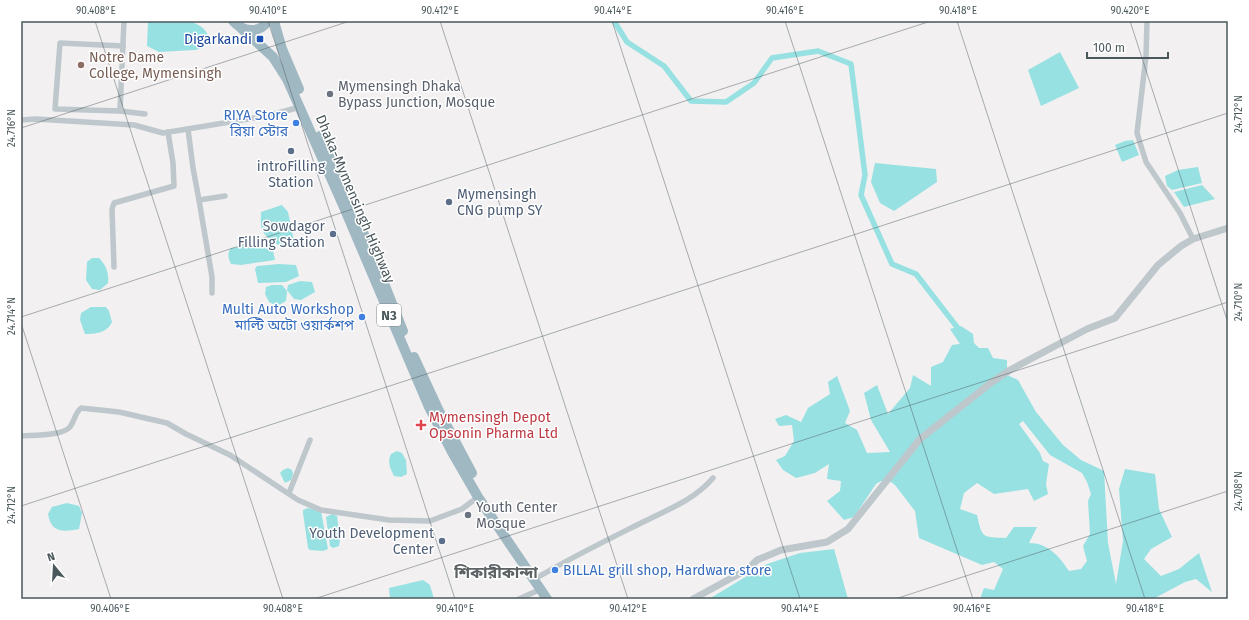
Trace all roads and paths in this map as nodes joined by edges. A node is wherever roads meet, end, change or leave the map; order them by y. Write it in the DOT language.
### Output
graph roads {
  1 [pos="124,21"];
  2 [pos="268,21"];
  3 [pos="274,21"];
  4 [pos="1147,21"];
  5 [pos="235,24"];
  6 [pos="123,46"];
  7 [pos="300,107"];
  8 [pos="120,111"];
  9 [pos="145,114"];
  10 [pos="21,120"];
  11 [pos="188,129"];
  12 [pos="168,132"];
  13 [pos="225,196"];
  14 [pos="199,200"];
  15 [pos="1228,228"];
  16 [pos="1193,239"];
  17 [pos="114,267"];
  18 [pos="212,293"];
  19 [pos="21,436"];
  20 [pos="310,440"];
  21 [pos="713,478"];
  22 [pos="289,494"];
  23 [pos="478,497"];
  24 [pos="540,576"];
  25 [pos="541,590"];
  26 [pos="520,599"];
  27 [pos="548,599"];
  28 [pos="555,599"];
  29 [pos="693,599"];
  1 -- 6 [label="street"];
  2 -- 5 [label="highway, N3"];
  3 -- 24 [label="highway, Dhaka-Mymensingh Highway / N3"];
  4 -- 16 [label="street"];
  5 -- 7 [label="highway, Dhaka-Mymensingh Highway / N3"];
  6 -- 8 [label="street"];
  6 -- 8 [label="street"];
  7 -- 11 [label="street"];
  7 -- 23 [label="highway, Dhaka-Mymensingh Highway / N3"];
  8 -- 9 [label="street"];
  10 -- 12 [label="street"];
  11 -- 12 [label="street"];
  11 -- 14 [label="street"];
  12 -- 17 [label="street"];
  13 -- 14 [label="street"];
  14 -- 18 [label="street"];
  15 -- 16 [label="street"];
  16 -- 29 [label="street"];
  19 -- 22 [label="street"];
  20 -- 22 [label="street"];
  21 -- 24 [label="street"];
  22 -- 23 [label="street"];
  23 -- 25 [label="highway, Dhaka-Mymensingh Highway / N3"];
  24 -- 28 [label="highway, Dhaka-Mymensingh Highway / N3"];
  25 -- 26 [label="street"];
  25 -- 27 [label="highway, Dhaka-Mymensingh Highway / N3"];
}
